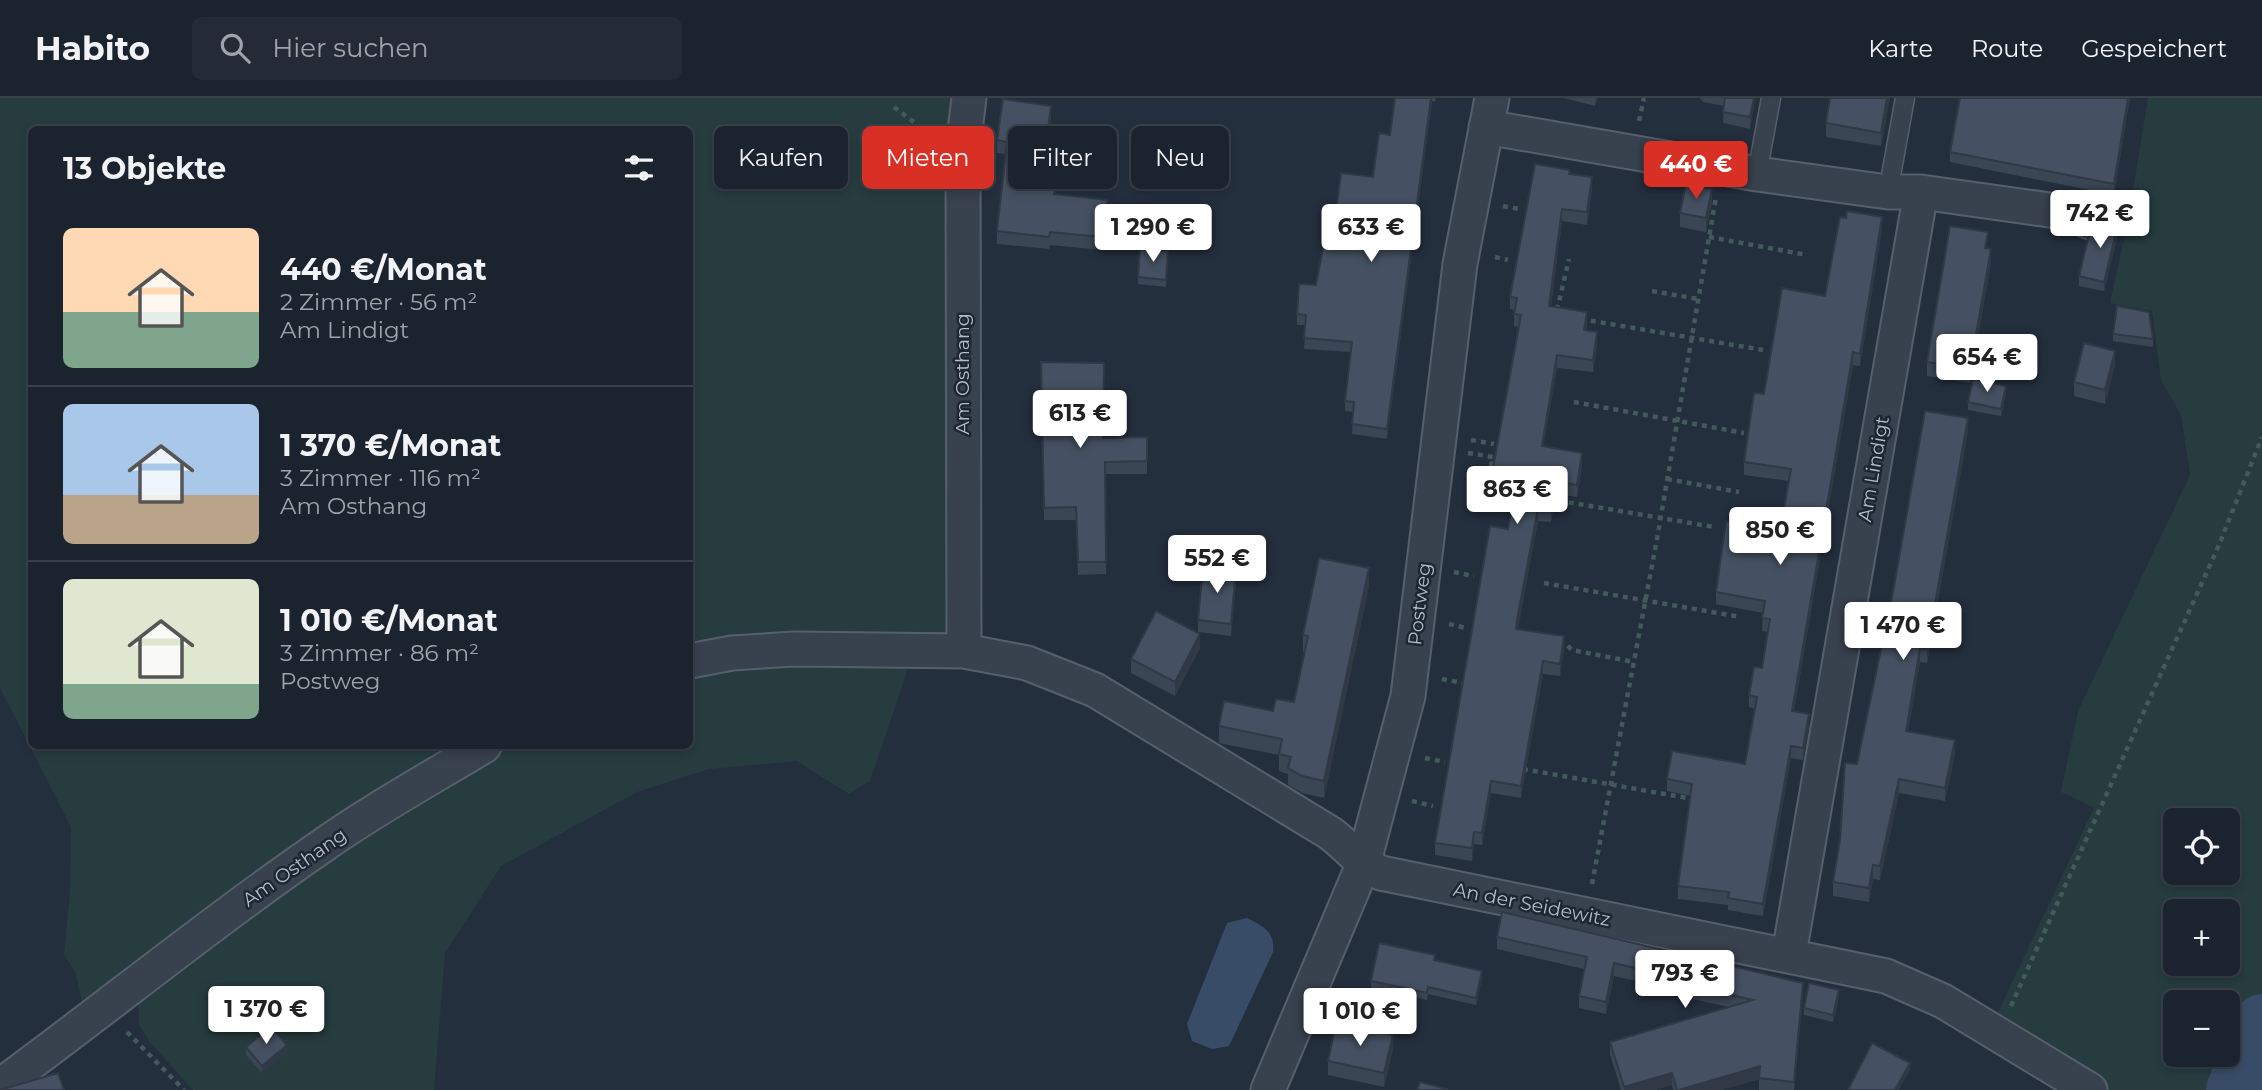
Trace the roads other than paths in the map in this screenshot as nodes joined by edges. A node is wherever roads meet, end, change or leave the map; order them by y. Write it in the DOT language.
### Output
graph roads {
  1 [pos="969,98"];
  2 [pos="1771,98"];
  3 [pos="1905,98"];
  4 [pos="1489,113"];
  5 [pos="1757,174"];
  6 [pos="1888,192"];
  7 [pos="1921,192"];
  8 [pos="2090,222"];
  9 [pos="964,651"];
  10 [pos="693,660"];
  11 [pos="479,749"];
  12 [pos="1363,865"];
  13 [pos="1789,954"];
  14 [pos="0,1087"];
  15 [pos="1268,1090"];
  16 [pos="2090,1090"];
  1 -- 9 [label="street, Am Osthang"];
  2 -- 5 [label="lane"];
  3 -- 6 [label="lane"];
  4 -- 5 [label="street"];
  4 -- 12 [label="street, Postweg"];
  5 -- 6 [label="street"];
  6 -- 7 [label="street"];
  7 -- 8 [label="street"];
  7 -- 13 [label="street, Am Lindigt"];
  9 -- 10 [label="street"];
  9 -- 12 [label="street"];
  11 -- 14 [label="street, Am Osthang"];
  12 -- 13 [label="street, An der Seidewitz"];
  12 -- 15 [label="street, Postweg"];
  13 -- 16 [label="street, An der Seidewitz"];
}
